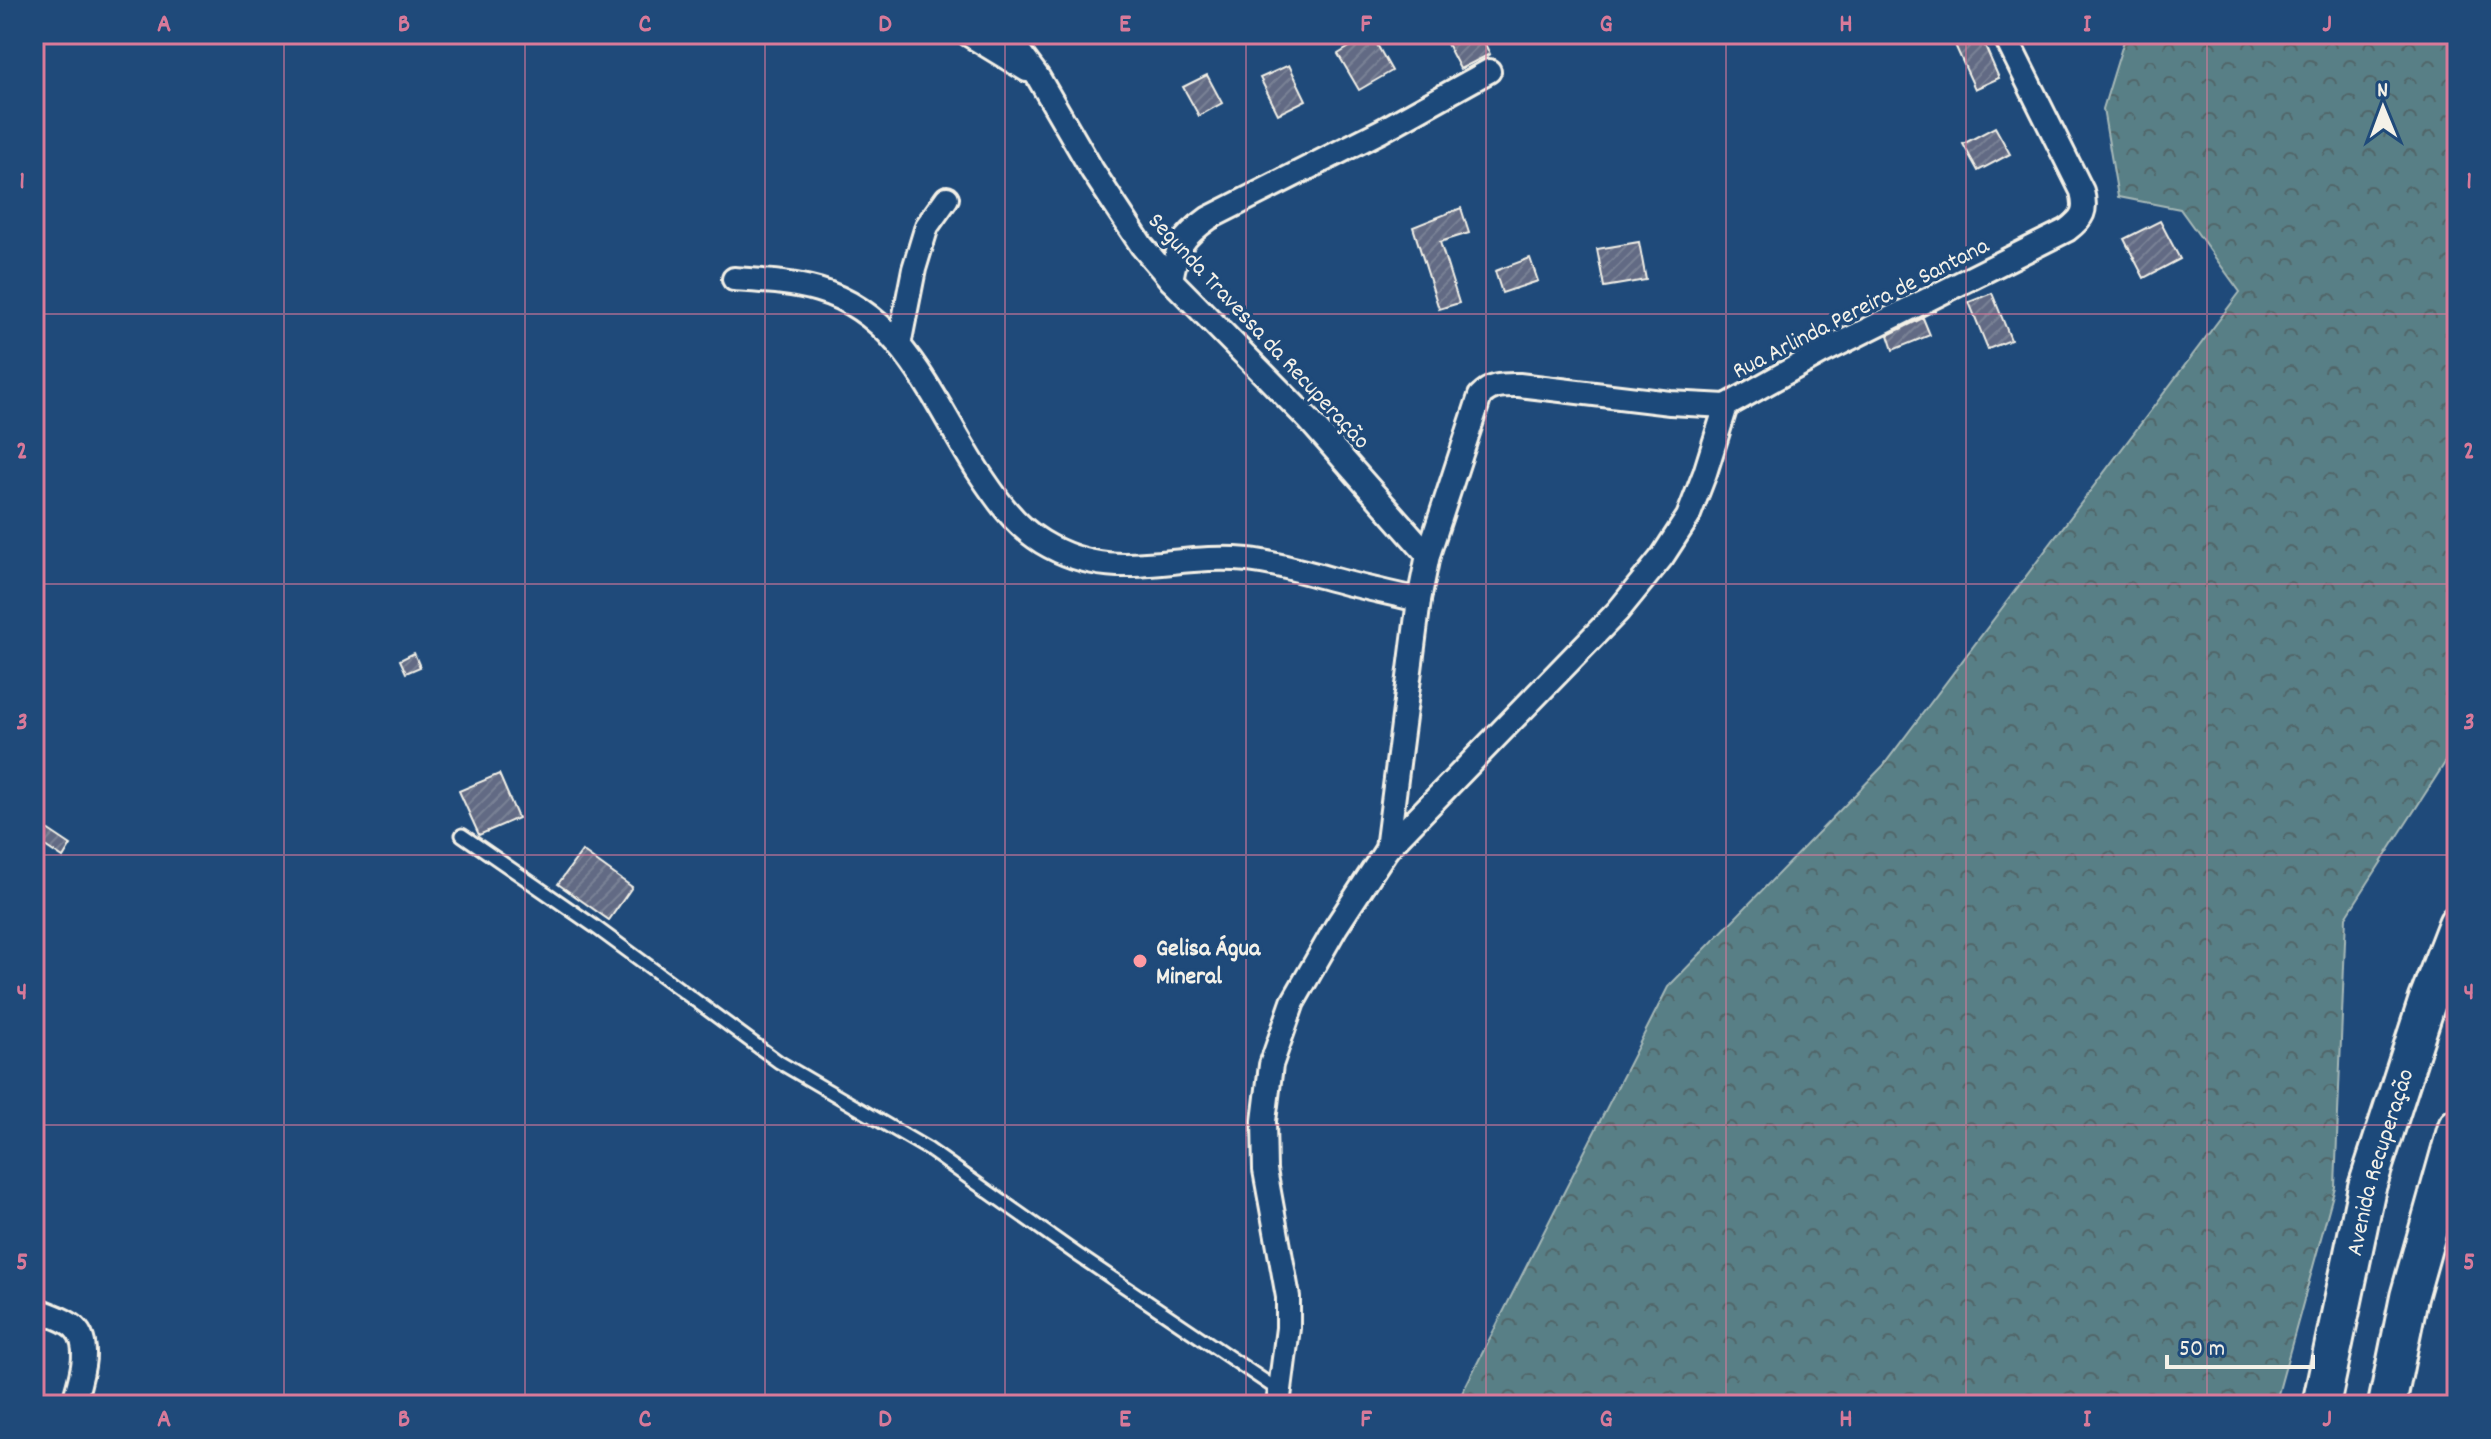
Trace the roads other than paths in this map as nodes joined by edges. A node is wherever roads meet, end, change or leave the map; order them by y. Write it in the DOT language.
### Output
graph roads {
  1 [pos="968,34"];
  2 [pos="1006,34"];
  3 [pos="2004,34"];
  4 [pos="1489,71"];
  5 [pos="1038,77"];
  6 [pos="947,198"];
  7 [pos="734,279"];
  8 [pos="1171,280"];
  9 [pos="899,345"];
  10 [pos="1726,406"];
  11 [pos="1428,555"];
  12 [pos="1419,600"];
  13 [pos="462,835"];
  14 [pos="1387,849"];
  15 [pos="2457,924"];
  16 [pos="2457,1127"];
  17 [pos="34,1308"];
  18 [pos="1280,1398"];
  19 [pos="73,1405"];
  20 [pos="2321,1405"];
  21 [pos="2387,1405"];
  1 -- 5 [label="street, Segunda Travessa da Recuperação"];
  2 -- 5 [label="street"];
  3 -- 10 [label="street, Rua Arlinda Pereira de Santana"];
  4 -- 8 [label="street"];
  5 -- 8 [label="street, Segunda Travessa da Recuperação"];
  6 -- 9 [label="street"];
  7 -- 9 [label="street"];
  8 -- 11 [label="street, Segunda Travessa da Recuperação"];
  9 -- 12 [label="street"];
  10 -- 11 [label="street, Rua Arlinda Pereira de Santana"];
  10 -- 14 [label="street"];
  11 -- 12 [label="street"];
  12 -- 14 [label="street"];
  13 -- 18 [label="lane"];
  14 -- 18 [label="street"];
  15 -- 20 [label="highway, Avenida Recuperação"];
  16 -- 21 [label="highway"];
  17 -- 19 [label="street"];
}
